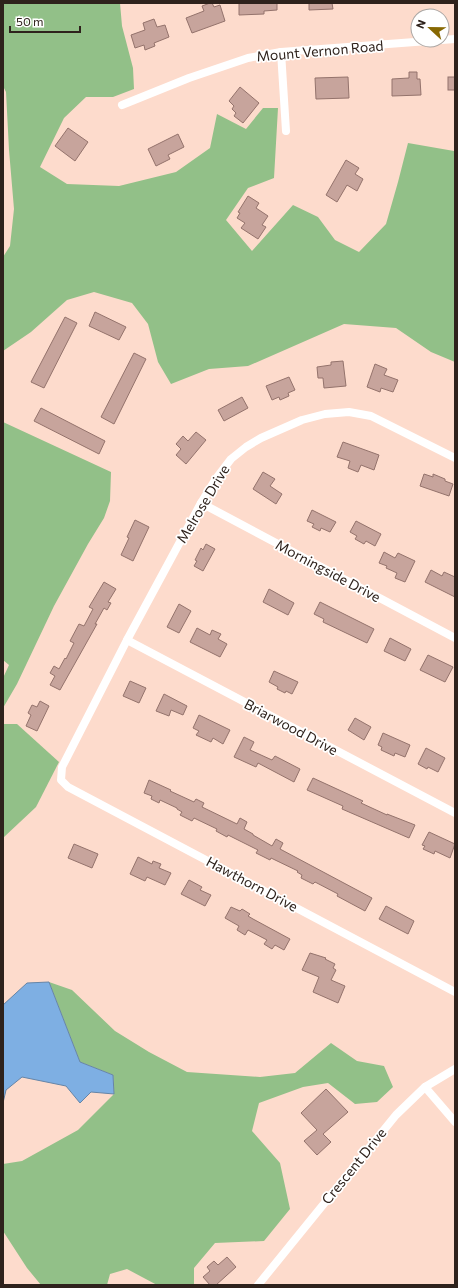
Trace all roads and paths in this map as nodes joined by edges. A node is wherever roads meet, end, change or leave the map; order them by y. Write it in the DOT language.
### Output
graph roads {
  1 [pos="455,39"];
  2 [pos="281,52"];
  3 [pos="122,105"];
  4 [pos="286,130"];
  5 [pos="455,458"];
  6 [pos="201,503"];
  7 [pos="455,638"];
  8 [pos="128,640"];
  9 [pos="62,767"];
  10 [pos="455,813"];
  11 [pos="455,992"];
  12 [pos="455,1069"];
  13 [pos="425,1087"];
  14 [pos="455,1122"];
  15 [pos="258,1285"];
  1 -- 2 [label="street, Mount Vernon Road"];
  2 -- 3 [label="street, Mount Vernon Road"];
  2 -- 4 [label="street"];
  5 -- 6 [label="street, Melrose Drive"];
  6 -- 7 [label="street, Morningside Drive"];
  6 -- 8 [label="street, Melrose Drive"];
  8 -- 9 [label="street, Melrose Drive"];
  8 -- 10 [label="street, Briarwood Drive"];
  9 -- 11 [label="street, Hawthorn Drive"];
  12 -- 13 [label="street, Crescent Drive"];
  13 -- 14 [label="street"];
  13 -- 15 [label="street, Crescent Drive"];
}
